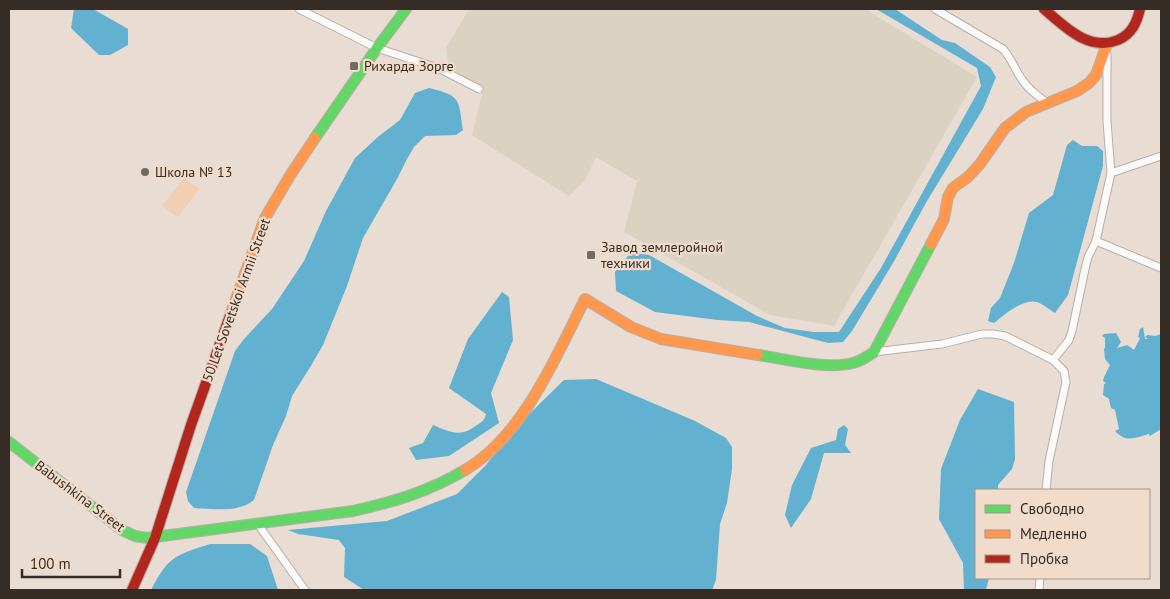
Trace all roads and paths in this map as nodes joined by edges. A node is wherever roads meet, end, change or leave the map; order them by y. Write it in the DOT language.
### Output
graph roads {
  1 [pos="299,9"];
  2 [pos="406,9"];
  3 [pos="935,9"];
  4 [pos="1044,9"];
  5 [pos="1140,9"];
  6 [pos="1107,44"];
  7 [pos="377,48"];
  8 [pos="479,89"];
  9 [pos="1047,103"];
  10 [pos="1161,156"];
  11 [pos="1111,173"];
  12 [pos="1096,241"];
  13 [pos="1161,268"];
  14 [pos="874,352"];
  15 [pos="1053,360"];
  16 [pos="9,442"];
  17 [pos="1046,489"];
  18 [pos="257,523"];
  19 [pos="155,538"];
  20 [pos="132,590"];
  21 [pos="305,590"];
  1 -- 7 [label="street"];
  2 -- 7 [label="street, 50 Let Sovetskoi Armii Street"];
  3 -- 9 [label="street"];
  4 -- 6 [label="street"];
  5 -- 6 [label="street"];
  6 -- 9 [label="street"];
  6 -- 11 [label="street"];
  7 -- 8 [label="street"];
  7 -- 19 [label="street, 50 Let Sovetskoi Armii Street"];
  9 -- 14 [label="street"];
  10 -- 11 [label="street"];
  11 -- 12 [label="street"];
  12 -- 13 [label="street"];
  12 -- 15 [label="street"];
  14 -- 15 [label="street"];
  14 -- 18 [label="street, Babushkina Street"];
  15 -- 17 [label="street"];
  16 -- 19 [label="street, Babushkina Street"];
  18 -- 19 [label="street, Babushkina Street"];
  18 -- 21 [label="street"];
  19 -- 20 [label="street, 50 Let Sovetskoi Armii Street"];
}
